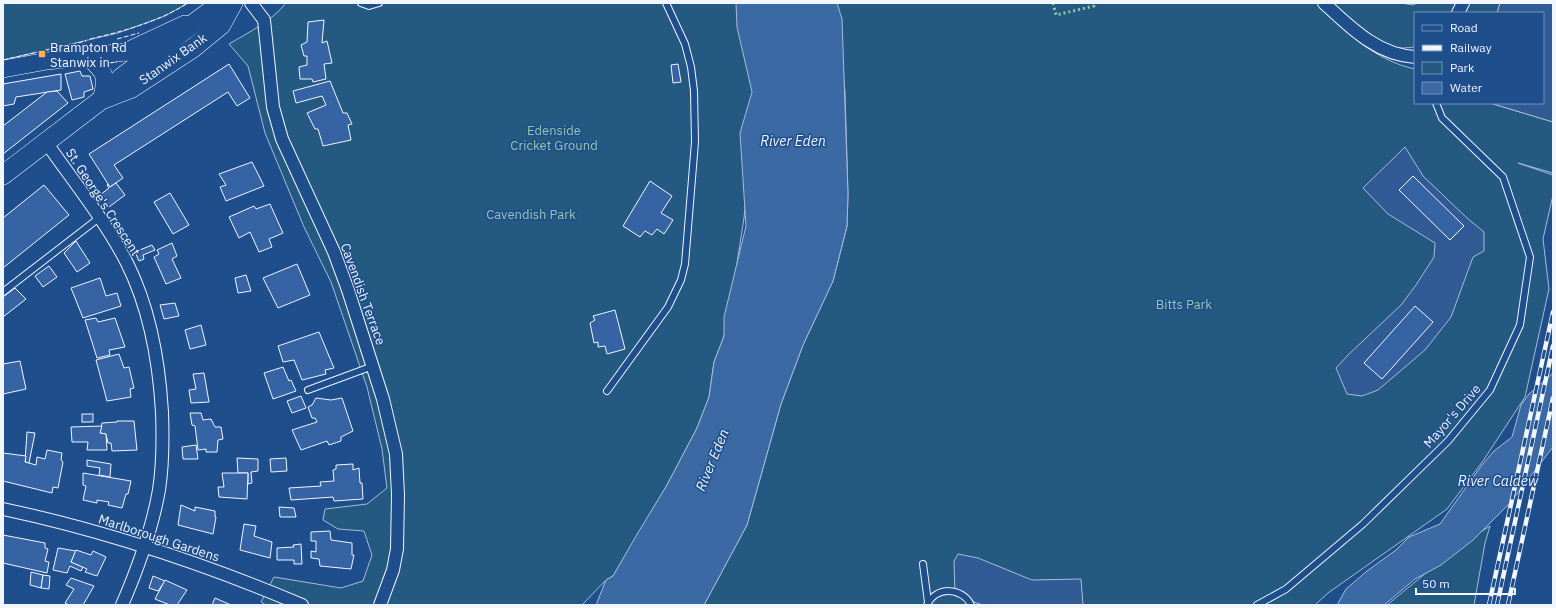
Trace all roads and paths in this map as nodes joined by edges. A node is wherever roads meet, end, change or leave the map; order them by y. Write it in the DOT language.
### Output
graph roads {
  1 [pos="228,3"];
  2 [pos="233,3"];
  3 [pos="251,3"];
  4 [pos="361,3"];
  5 [pos="379,3"];
  6 [pos="666,3"];
  7 [pos="1324,3"];
  8 [pos="1463,3"];
  9 [pos="1458,12"];
  10 [pos="215,19"];
  11 [pos="125,52"];
  12 [pos="151,55"];
  13 [pos="87,56"];
  14 [pos="1414,57"];
  15 [pos="3,69"];
  16 [pos="101,100"];
  17 [pos="1436,104"];
  18 [pos="46,142"];
  19 [pos="3,175"];
  20 [pos="99,218"];
  21 [pos="3,292"];
  22 [pos="373,366"];
  23 [pos="308,390"];
  24 [pos="607,391"];
  25 [pos="3,509"];
  26 [pos="145,546"];
  27 [pos="923,564"];
  28 [pos="928,604"];
  29 [pos="122,605"];
  30 [pos="302,605"];
  31 [pos="380,605"];
  32 [pos="971,605"];
  33 [pos="1257,605"];
  1 -- 10 [label="main road, Stanwix Bank"];
  2 -- 10 [label="main road, Stanwix Bank"];
  3 -- 22 [label="street, Cavendish Terrace"];
  4 -- 5 [label="lane"];
  6 -- 24 [label="lane"];
  7 -- 14 [label="street"];
  8 -- 9 [label="street"];
  10 -- 11 [label="main road"];
  10 -- 12 [label="main road, Stanwix Bank"];
  10 -- 16 [label="main road, Stanwix Bank"];
  11 -- 12 [label="main road"];
  11 -- 13 [label="main road"];
  12 -- 16 [label="main road, Stanwix Bank"];
  13 -- 15 [label="main road"];
  13 -- 16 [label="main road"];
  16 -- 18 [label="main road, Stanwix Bank"];
  17 -- 33 [label="lane, Mayor's Drive"];
  18 -- 19 [label="main road, Stanwix Bank"];
  18 -- 20 [label="street, St. George's Crescent"];
  20 -- 21 [label="lane"];
  20 -- 26 [label="street, St. George's Crescent"];
  22 -- 23 [label="lane"];
  22 -- 31 [label="street, Cavendish Terrace"];
  25 -- 26 [label="street, Marlborough Gardens"];
  26 -- 29 [label="street, St. George's Crescent"];
  26 -- 30 [label="street, Marlborough Gardens"];
  27 -- 28 [label="lane"];
  28 -- 32 [label="lane"];
}
